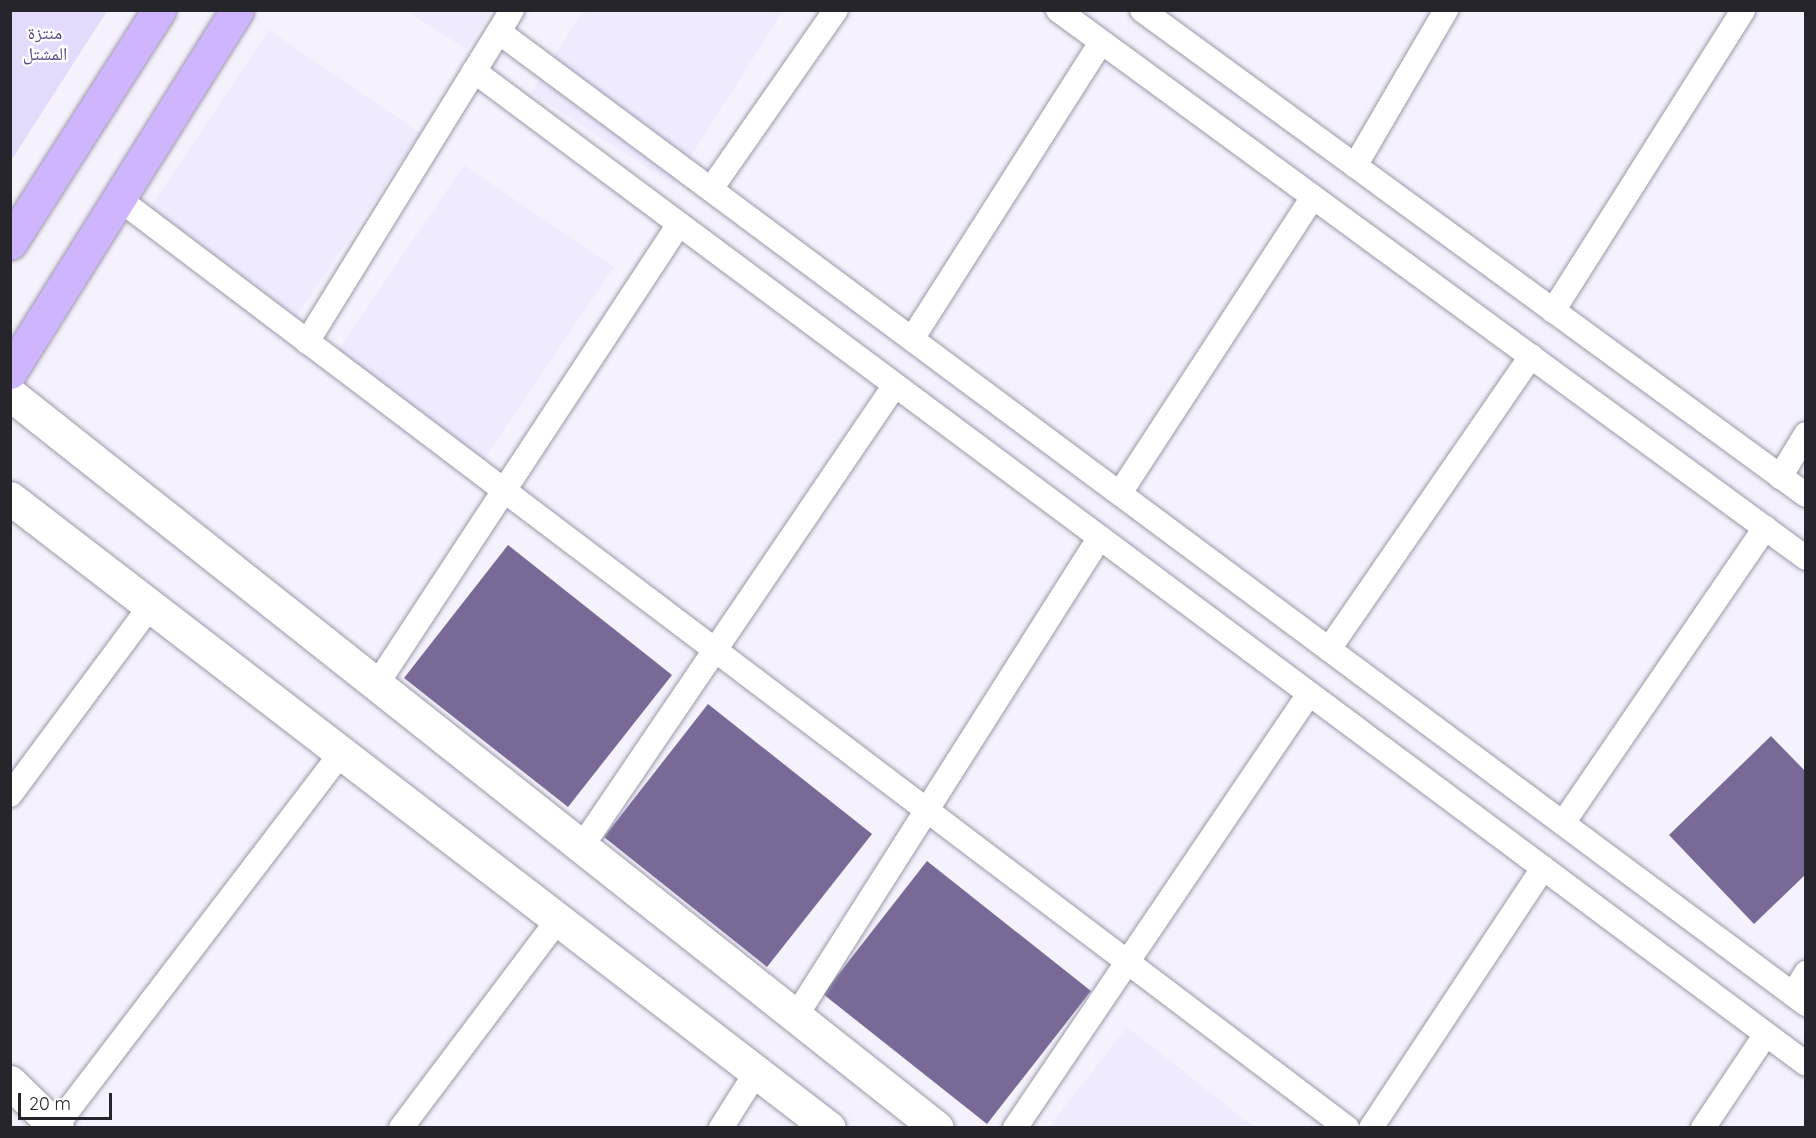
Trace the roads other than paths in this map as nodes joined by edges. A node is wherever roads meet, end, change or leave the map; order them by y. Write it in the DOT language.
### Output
graph roads {
  1 [pos="159,10"];
  2 [pos="237,10"];
  3 [pos="512,10"];
  4 [pos="836,10"];
  5 [pos="1059,10"];
  6 [pos="1142,10"];
  7 [pos="1446,10"];
  8 [pos="1743,10"];
  9 [pos="499,32"];
  10 [pos="1101,42"];
  11 [pos="474,71"];
  12 [pos="1355,166"];
  13 [pos="711,189"];
  14 [pos="1313,197"];
  15 [pos="119,199"];
  16 [pos="679,224"];
  17 [pos="10,243"];
  18 [pos="1554,311"];
  19 [pos="912,339"];
  20 [pos="307,342"];
  21 [pos="1531,356"];
  22 [pos="10,372"];
  23 [pos="895,385"];
  24 [pos="10,394"];
  25 [pos="1806,434"];
  26 [pos="1780,477"];
  27 [pos="504,491"];
  28 [pos="1120,494"];
  29 [pos="1806,495"];
  30 [pos="10,498"];
  31 [pos="45,524"];
  32 [pos="10,527"];
  33 [pos="1765,528"];
  34 [pos="1100,537"];
  35 [pos="1806,558"];
  36 [pos="151,605"];
  37 [pos="1329,649"];
  38 [pos="715,650"];
  39 [pos="377,684"];
  40 [pos="1310,694"];
  41 [pos="342,751"];
  42 [pos="10,795"];
  43 [pos="929,811"];
  44 [pos="1563,824"];
  45 [pos="582,846"];
  46 [pos="1543,868"];
  47 [pos="560,917"];
  48 [pos="1127,962"];
  49 [pos="1806,973"];
  50 [pos="1799,999"];
  51 [pos="796,1016"];
  52 [pos="1766,1034"];
  53 [pos="1806,1064"];
  54 [pos="757,1071"];
  55 [pos="10,1082"];
  56 [pos="57,1127"];
  57 [pos="402,1128"];
  58 [pos="721,1128"];
  59 [pos="829,1128"];
  60 [pos="937,1128"];
  61 [pos="1015,1128"];
  62 [pos="1347,1128"];
  63 [pos="1371,1128"];
  64 [pos="1703,1128"];
  1 -- 17 [label="main road"];
  2 -- 15 [label="main road"];
  3 -- 9 [label="street"];
  4 -- 13 [label="street"];
  5 -- 10 [label="street"];
  6 -- 12 [label="street"];
  7 -- 12 [label="street"];
  8 -- 18 [label="street"];
  9 -- 11 [label="street"];
  9 -- 13 [label="street"];
  10 -- 14 [label="street"];
  10 -- 19 [label="street"];
  11 -- 16 [label="street"];
  11 -- 20 [label="street"];
  12 -- 18 [label="street"];
  13 -- 19 [label="street"];
  14 -- 21 [label="street"];
  14 -- 28 [label="street"];
  15 -- 20 [label="street"];
  15 -- 22 [label="main road"];
  16 -- 23 [label="street"];
  16 -- 27 [label="street"];
  18 -- 26 [label="street"];
  19 -- 28 [label="street"];
  20 -- 27 [label="street"];
  21 -- 33 [label="street"];
  21 -- 37 [label="street"];
  23 -- 34 [label="street"];
  23 -- 38 [label="street"];
  24 -- 39 [label="main road"];
  25 -- 26 [label="street"];
  26 -- 29 [label="street"];
  27 -- 38 [label="street"];
  27 -- 39 [label="street"];
  28 -- 37 [label="street"];
  30 -- 31 [label="main road"];
  31 -- 32 [label="main road"];
  31 -- 36 [label="main road"];
  33 -- 35 [label="street"];
  33 -- 44 [label="street"];
  34 -- 40 [label="street"];
  34 -- 43 [label="street"];
  36 -- 41 [label="main road"];
  36 -- 42 [label="street"];
  37 -- 44 [label="street"];
  38 -- 43 [label="street"];
  38 -- 45 [label="street"];
  39 -- 45 [label="main road"];
  40 -- 46 [label="street"];
  40 -- 48 [label="street"];
  41 -- 47 [label="main road"];
  41 -- 56 [label="street"];
  43 -- 48 [label="street"];
  43 -- 51 [label="street"];
  44 -- 50 [label="street"];
  45 -- 51 [label="main road"];
  46 -- 52 [label="street"];
  46 -- 63 [label="street"];
  47 -- 54 [label="main road"];
  47 -- 57 [label="street"];
  48 -- 61 [label="street"];
  48 -- 62 [label="street"];
  49 -- 50 [label="street"];
  51 -- 60 [label="main road"];
  52 -- 53 [label="street"];
  52 -- 64 [label="street"];
  54 -- 58 [label="street"];
  54 -- 59 [label="main road"];
  55 -- 56 [label="main road"];
}
